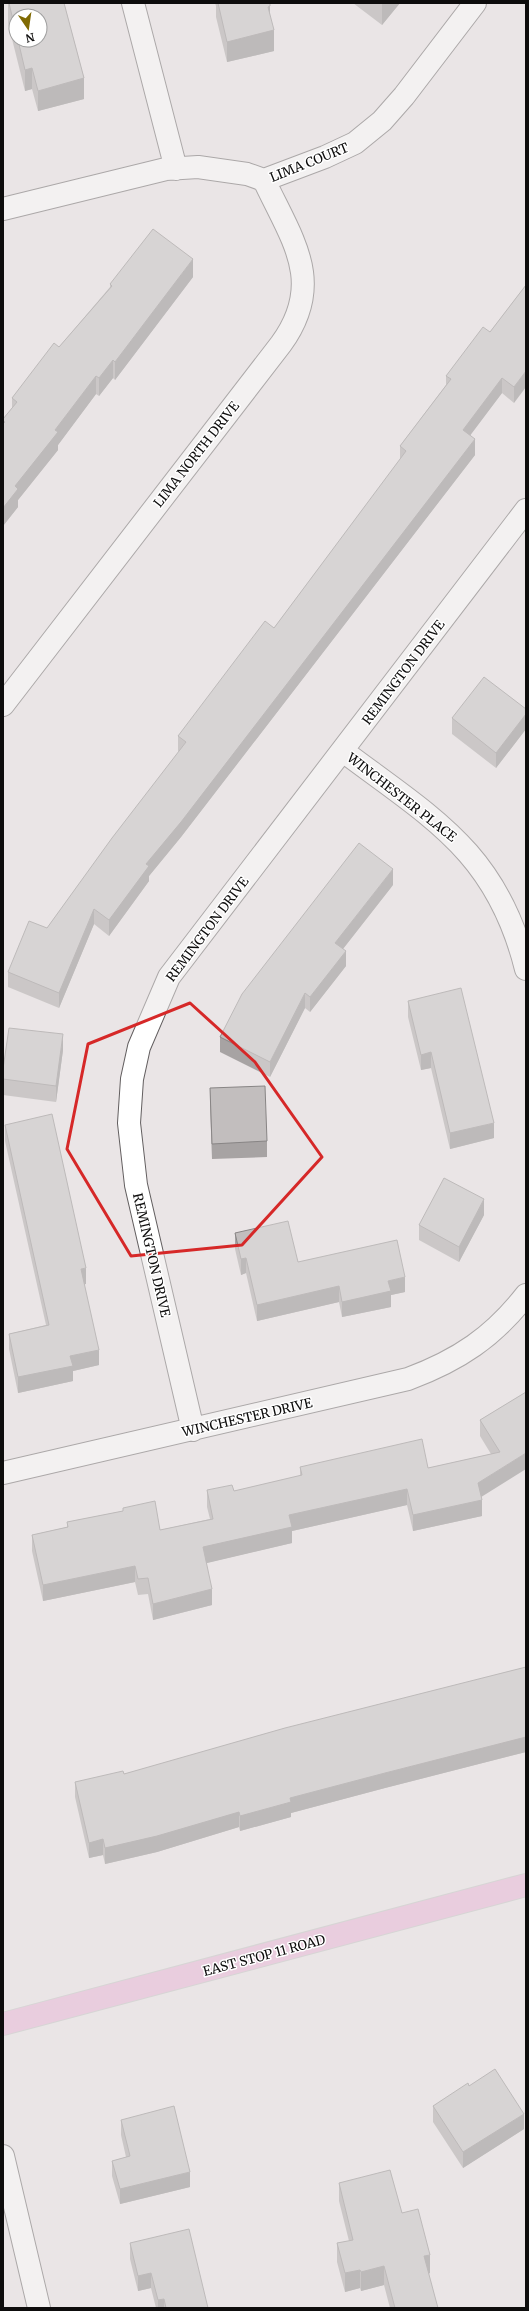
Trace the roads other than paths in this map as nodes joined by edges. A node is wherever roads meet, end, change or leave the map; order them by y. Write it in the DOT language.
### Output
graph roads {
  1 [pos="133,3"];
  2 [pos="475,3"];
  3 [pos="176,169"];
  4 [pos="264,180"];
  5 [pos="3,209"];
  6 [pos="526,510"];
  7 [pos="3,705"];
  8 [pos="342,750"];
  9 [pos="526,969"];
  10 [pos="526,1294"];
  11 [pos="193,1430"];
  12 [pos="3,1473"];
  13 [pos="526,1886"];
  14 [pos="3,2024"];
  15 [pos="3,2156"];
  16 [pos="39,2308"];
  1 -- 3 [label="street"];
  2 -- 4 [label="street, LIMA COURT"];
  3 -- 4 [label="street, LIMA COURT"];
  3 -- 5 [label="street, LIMA COURT"];
  4 -- 7 [label="street, LIMA NORTH DRIVE"];
  6 -- 8 [label="street, REMINGTON DRIVE"];
  8 -- 9 [label="street, WINCHESTER PLACE"];
  8 -- 11 [label="street, REMINGTON DRIVE"];
  10 -- 11 [label="street, WINCHESTER DRIVE"];
  11 -- 12 [label="street, WINCHESTER DRIVE"];
  13 -- 14 [label="main road, EAST STOP 11 ROAD"];
  15 -- 16 [label="street"];
}
